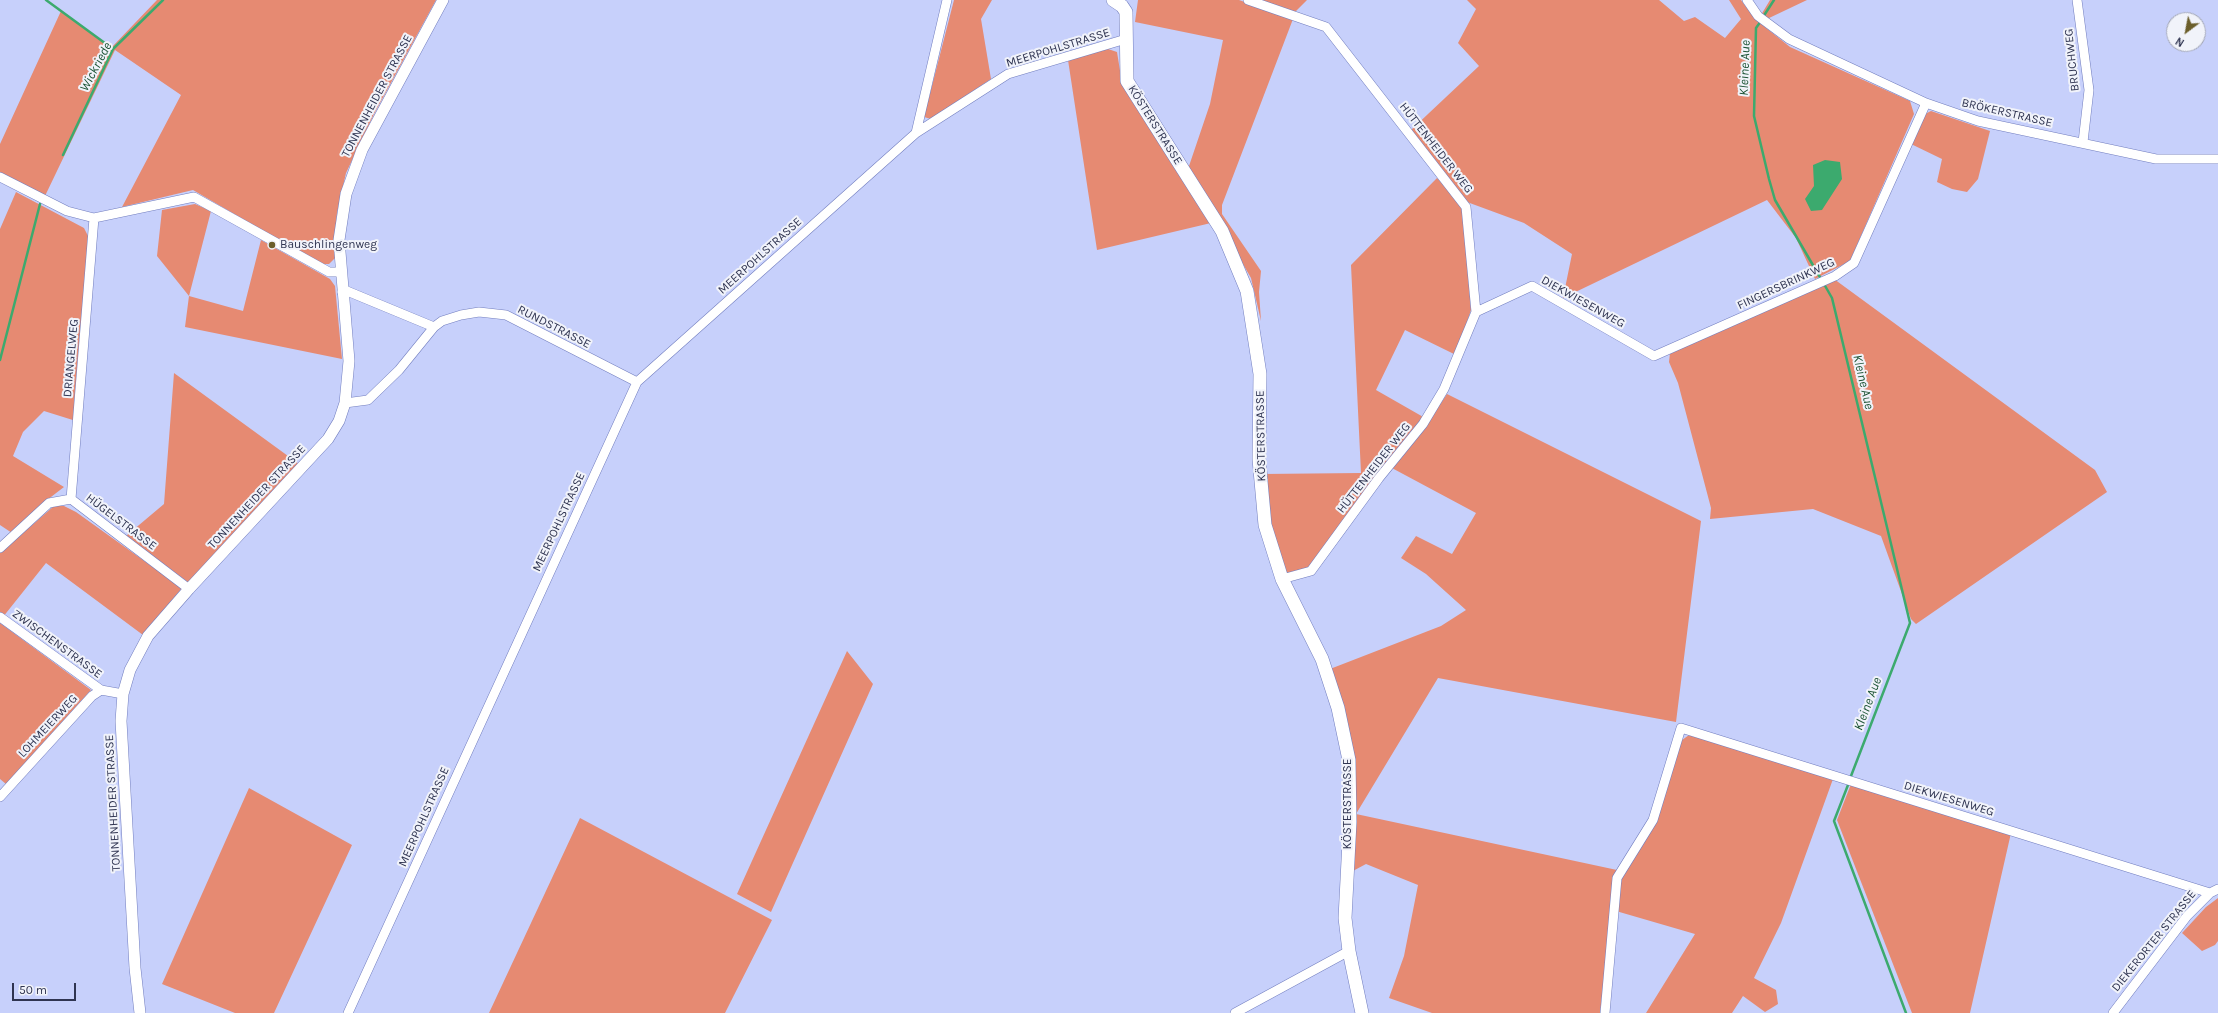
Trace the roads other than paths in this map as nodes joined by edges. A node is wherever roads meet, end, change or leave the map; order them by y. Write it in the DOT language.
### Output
graph roads {
  1 [pos="442,0"];
  2 [pos="947,0"];
  3 [pos="1248,0"];
  4 [pos="1747,0"];
  5 [pos="2077,0"];
  6 [pos="1122,2"];
  7 [pos="1126,39"];
  8 [pos="1926,103"];
  9 [pos="916,133"];
  10 [pos="2083,142"];
  11 [pos="2218,159"];
  12 [pos="0,177"];
  13 [pos="94,218"];
  14 [pos="341,272"];
  15 [pos="342,292"];
  16 [pos="1476,312"];
  17 [pos="434,327"];
  18 [pos="1654,356"];
  19 [pos="637,382"];
  20 [pos="345,403"];
  21 [pos="72,499"];
  22 [pos="0,548"];
  23 [pos="1282,579"];
  24 [pos="188,589"];
  25 [pos="0,617"];
  26 [pos="101,690"];
  27 [pos="122,694"];
  28 [pos="0,797"];
  29 [pos="2214,891"];
  30 [pos="1349,952"];
  31 [pos="140,1013"];
  32 [pos="348,1013"];
  33 [pos="1235,1013"];
  34 [pos="1362,1013"];
  35 [pos="1605,1013"];
  36 [pos="2113,1013"];
  1 -- 14 [label="street, TONNENHEIDER STRASSE"];
  2 -- 9 [label="street"];
  3 -- 16 [label="street, HÜTTENHEIDER WEG"];
  4 -- 8 [label="street, BRÖKERSTRASSE"];
  5 -- 10 [label="street, BRUCHWEG"];
  6 -- 7 [label="main road, KÖSTERSTRASSE"];
  7 -- 9 [label="street, MEERPOHLSTRASSE"];
  7 -- 23 [label="main road, KÖSTERSTRASSE"];
  8 -- 10 [label="street, BRÖKERSTRASSE"];
  8 -- 18 [label="street, FINGERSBRINKWEG"];
  9 -- 19 [label="street, MEERPOHLSTRASSE"];
  10 -- 11 [label="street, BRÖKERSTRASSE"];
  12 -- 13 [label="street"];
  13 -- 14 [label="street"];
  13 -- 21 [label="street, DRIANGELWEG"];
  14 -- 15 [label="street, TONNENHEIDER STRASSE"];
  15 -- 17 [label="street"];
  15 -- 20 [label="street, TONNENHEIDER STRASSE"];
  16 -- 18 [label="street, DIEKWIESENWEG"];
  16 -- 23 [label="street, HÜTTENHEIDER WEG"];
  17 -- 19 [label="street, RUNDSTRASSE"];
  17 -- 20 [label="street, RUNDSTRASSE"];
  19 -- 32 [label="street, MEERPOHLSTRASSE"];
  20 -- 24 [label="street, TONNENHEIDER STRASSE"];
  21 -- 22 [label="street, HÜGELSTRASSE"];
  21 -- 24 [label="street, HÜGELSTRASSE"];
  23 -- 30 [label="main road, KÖSTERSTRASSE"];
  24 -- 27 [label="street, TONNENHEIDER STRASSE"];
  25 -- 26 [label="street, ZWISCHENSTRASSE"];
  26 -- 27 [label="street"];
  26 -- 28 [label="street, LOHMEIERWEG"];
  27 -- 31 [label="street, TONNENHEIDER STRASSE"];
  29 -- 35 [label="street, DIEKWIESENWEG"];
  29 -- 36 [label="street, DIEKERORTER STRASSE"];
  30 -- 33 [label="street"];
  30 -- 34 [label="main road, KÖSTERSTRASSE"];
}
